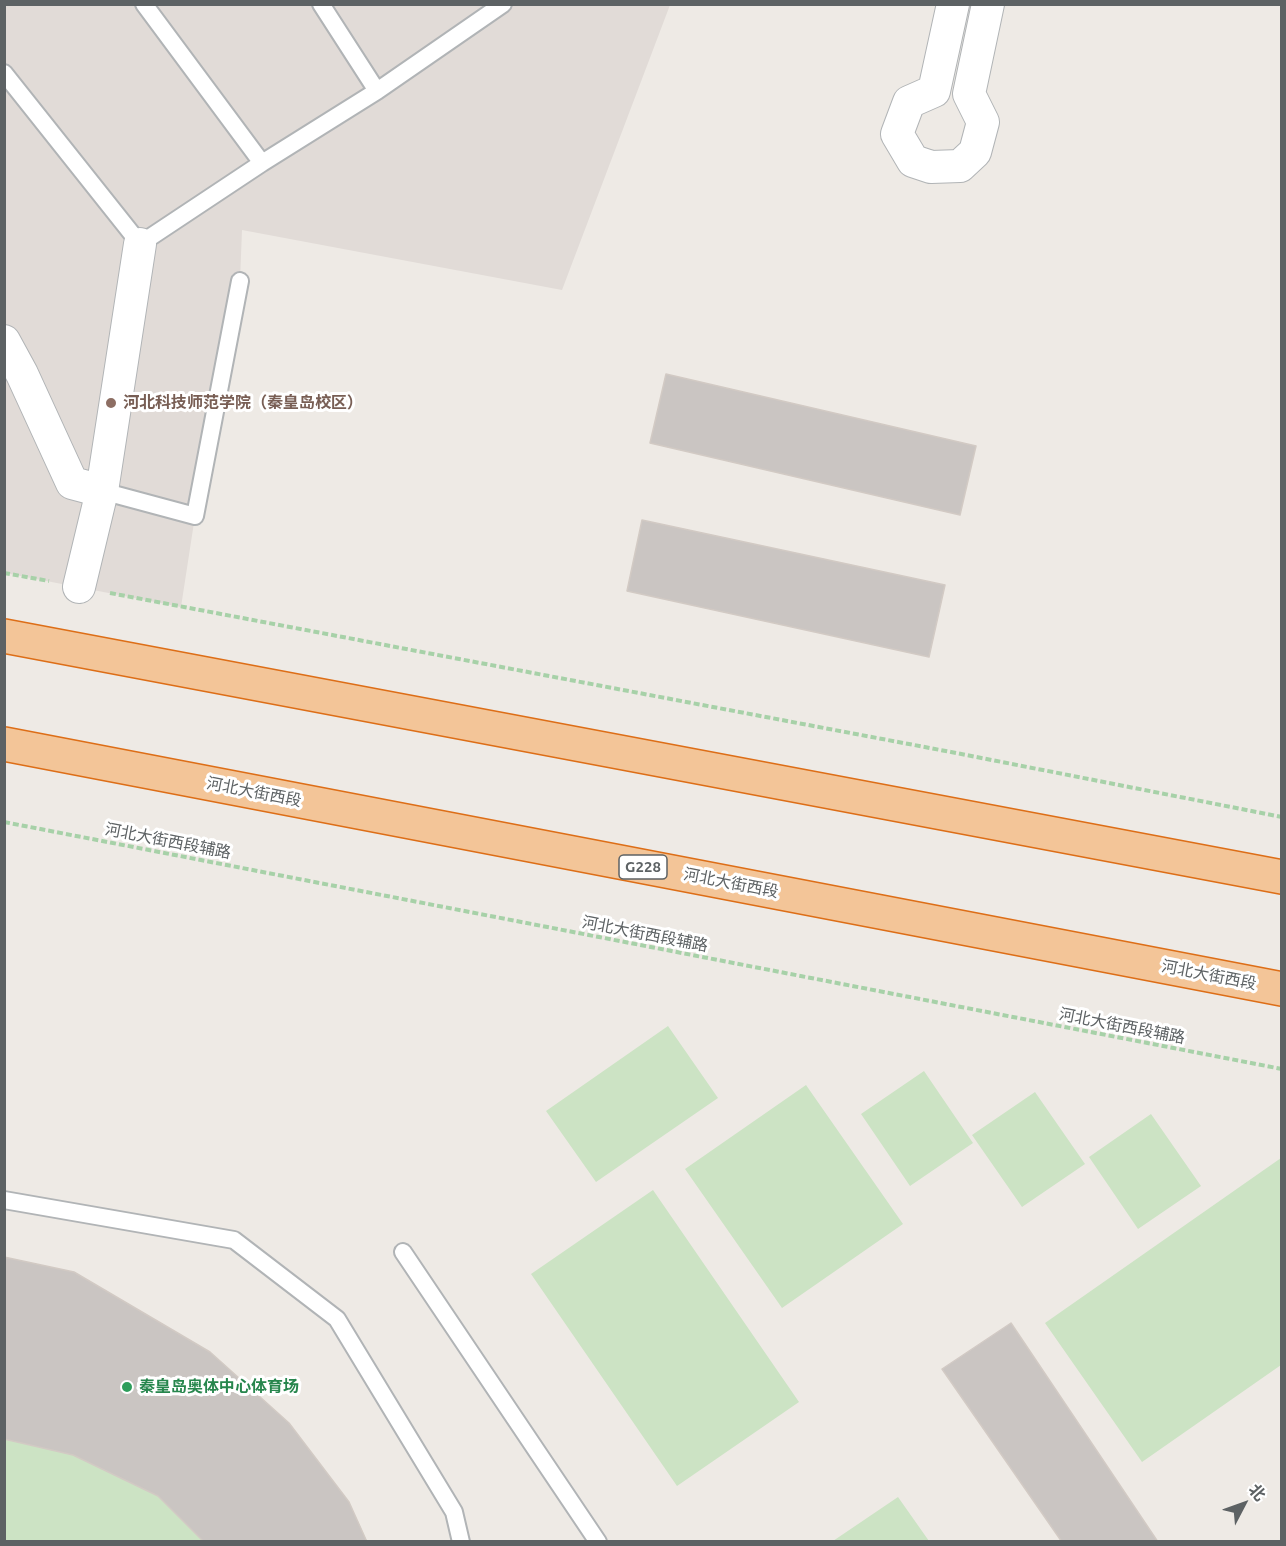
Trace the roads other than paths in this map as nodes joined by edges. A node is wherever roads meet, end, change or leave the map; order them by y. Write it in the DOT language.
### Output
graph roads {
  1 [pos="144,4"];
  2 [pos="321,4"];
  3 [pos="503,4"];
  4 [pos="953,4"];
  5 [pos="988,4"];
  6 [pos="4,73"];
  7 [pos="377,92"];
  8 [pos="262,163"];
  9 [pos="140,244"];
  10 [pos="240,281"];
  11 [pos="4,341"];
  12 [pos="102,491"];
  13 [pos="79,587"];
  14 [pos="4,636"];
  15 [pos="4,744"];
  16 [pos="1281,877"];
  17 [pos="1281,989"];
  18 [pos="4,1200"];
  19 [pos="403,1252"];
  20 [pos="461,1542"];
  21 [pos="598,1542"];
  1 -- 8 [label="lane"];
  2 -- 7 [label="lane"];
  3 -- 7 [label="lane"];
  4 -- 5 [label="street"];
  6 -- 9 [label="lane"];
  7 -- 8 [label="lane"];
  8 -- 9 [label="lane"];
  9 -- 12 [label="street"];
  10 -- 12 [label="lane"];
  11 -- 12 [label="street"];
  12 -- 13 [label="street"];
  14 -- 16 [label="highway"];
  15 -- 17 [label="highway, 河北大街西段 / G228"];
  18 -- 20 [label="lane"];
  19 -- 21 [label="lane"];
}
